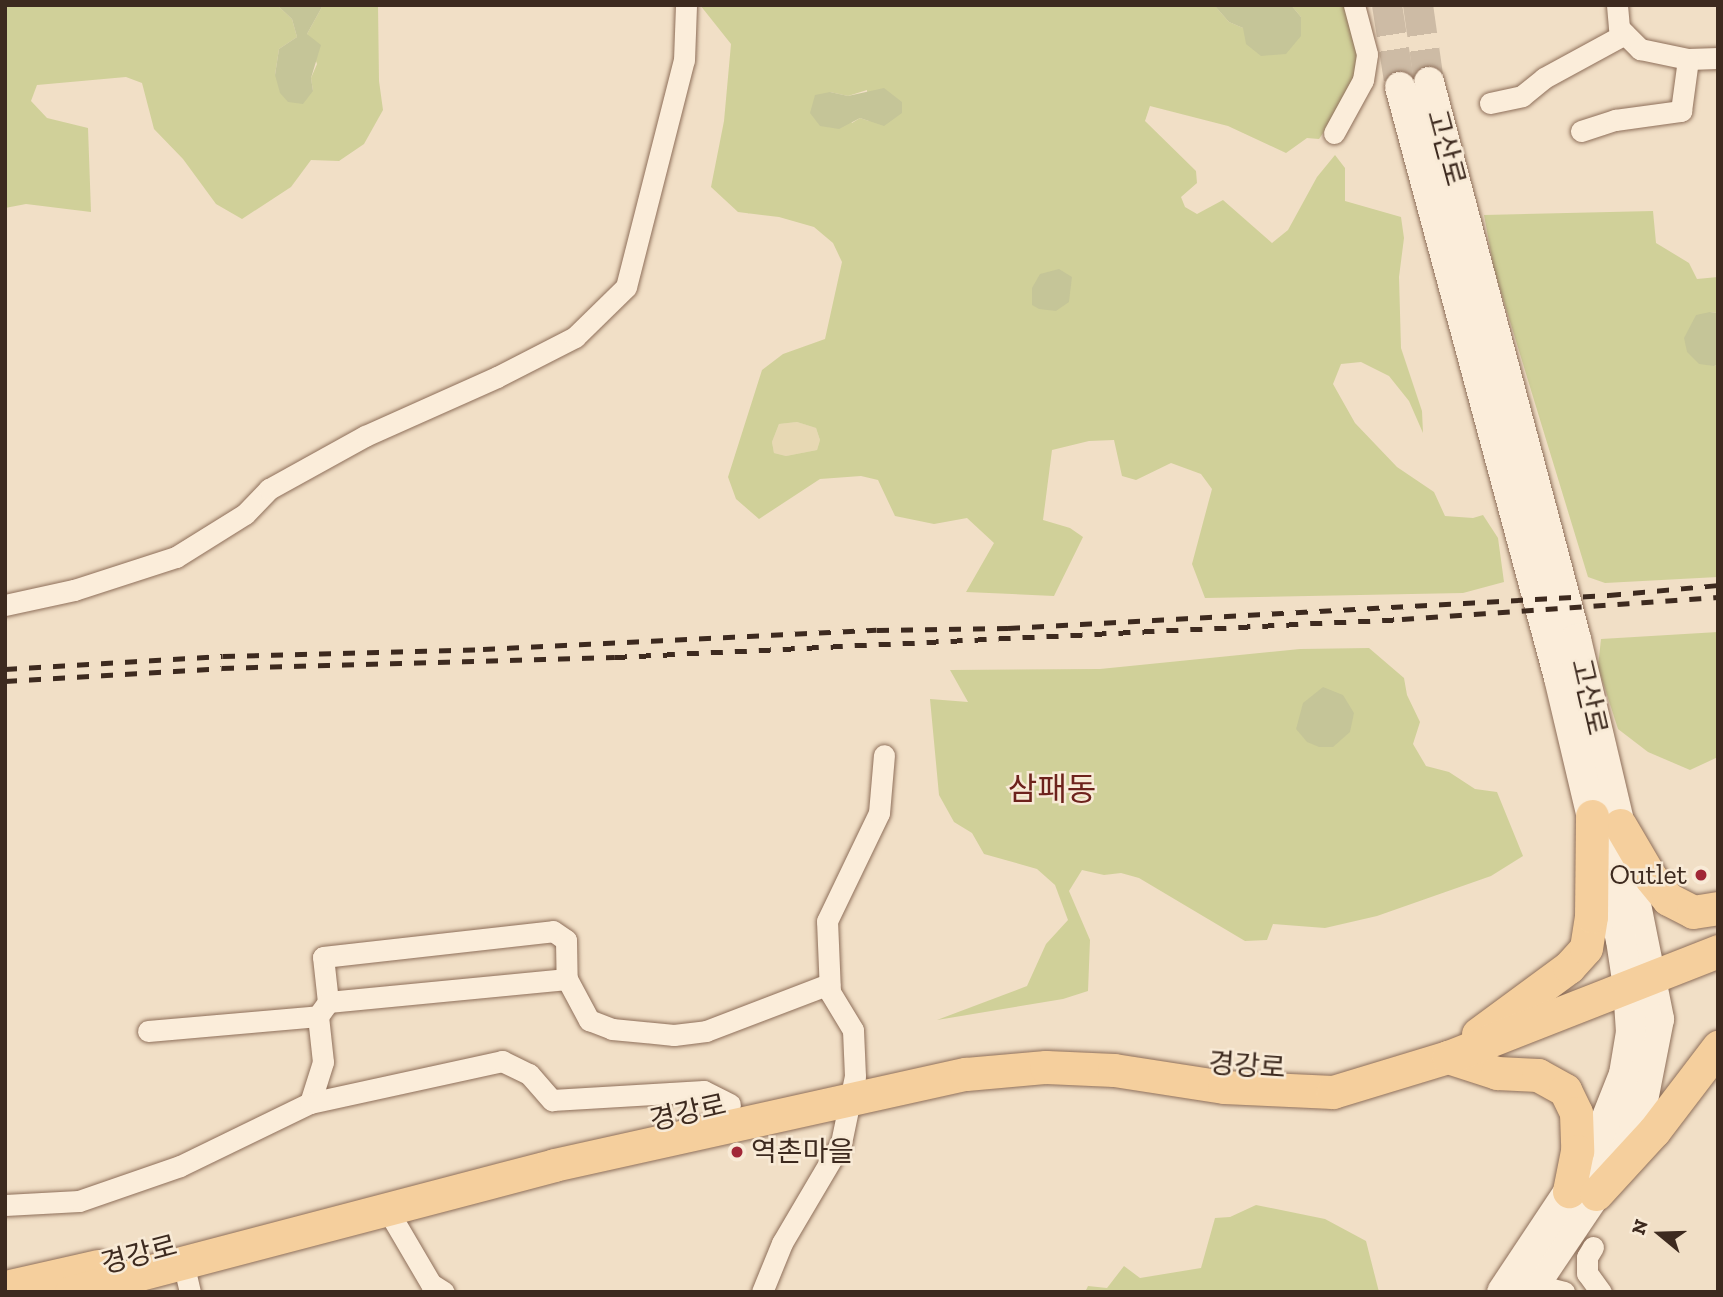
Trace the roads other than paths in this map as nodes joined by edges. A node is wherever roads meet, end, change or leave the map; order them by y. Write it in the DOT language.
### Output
graph roads {
  1 [pos="686,5"];
  2 [pos="1354,5"];
  3 [pos="1617,5"];
  4 [pos="1625,34"];
  5 [pos="1718,58"];
  6 [pos="1688,59"];
  7 [pos="1414,85"];
  8 [pos="1490,103"];
  9 [pos="1581,131"];
  10 [pos="1335,133"];
  11 [pos="5,605"];
  12 [pos="884,755"];
  13 [pos="1606,821"];
  14 [pos="1718,908"];
  15 [pos="1718,951"];
  16 [pos="567,979"];
  17 [pos="1639,982"];
  18 [pos="829,984"];
  19 [pos="323,1009"];
  20 [pos="148,1031"];
  21 [pos="1718,1047"];
  22 [pos="1448,1057"];
  23 [pos="853,1086"];
  24 [pos="310,1103"];
  25 [pos="730,1104"];
  26 [pos="1582,1193"];
  27 [pos="5,1205"];
  28 [pos="387,1209"];
  29 [pos="1593,1247"];
  30 [pos="187,1277"];
  31 [pos="5,1287"];
  32 [pos="1543,1289"];
  33 [pos="71,1292"];
  34 [pos="444,1292"];
  35 [pos="762,1292"];
  36 [pos="1502,1292"];
  37 [pos="1601,1292"];
  1 -- 11 [label="street"];
  2 -- 10 [label="street"];
  3 -- 4 [label="street"];
  4 -- 6 [label="street"];
  4 -- 8 [label="street"];
  5 -- 6 [label="street"];
  6 -- 9 [label="street"];
  7 -- 13 [label="street, 고산로"];
  12 -- 18 [label="street"];
  13 -- 14 [label="main road"];
  13 -- 17 [label="street, 고산로"];
  13 -- 22 [label="main road"];
  15 -- 17 [label="main road, 경강로"];
  16 -- 18 [label="street"];
  16 -- 19 [label="street"];
  16 -- 19 [label="street"];
  17 -- 22 [label="main road, 경강로"];
  17 -- 26 [label="street, 고산로"];
  18 -- 23 [label="street"];
  19 -- 20 [label="street"];
  19 -- 24 [label="street"];
  21 -- 26 [label="main road"];
  22 -- 23 [label="main road, 경강로"];
  22 -- 26 [label="main road"];
  23 -- 25 [label="main road, 경강로"];
  23 -- 28 [label="main road, 경강로"];
  23 -- 35 [label="street"];
  24 -- 25 [label="street"];
  24 -- 27 [label="street"];
  25 -- 31 [label="main road, 경강로"];
  26 -- 32 [label="street, 고산로"];
  26 -- 36 [label="street, 고산로"];
  28 -- 30 [label="main road, 경강로"];
  28 -- 34 [label="street"];
  29 -- 37 [label="street"];
  30 -- 33 [label="main road, 경강로"];
}
